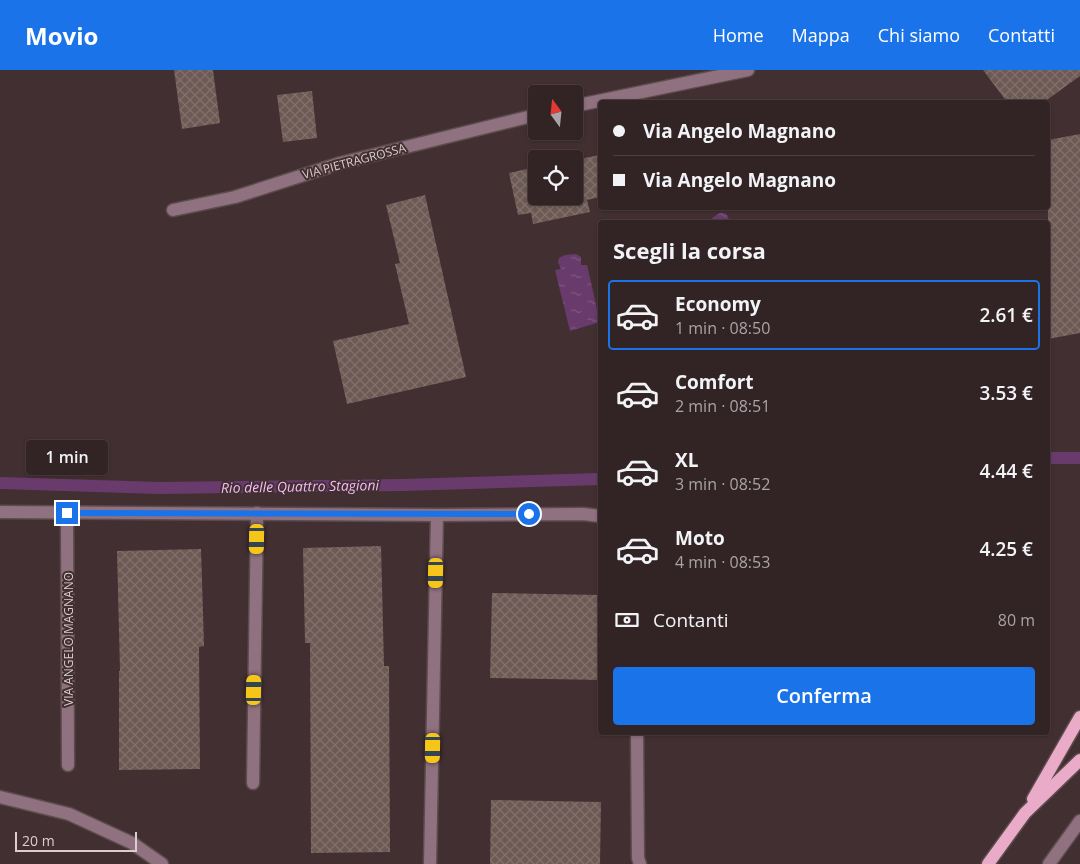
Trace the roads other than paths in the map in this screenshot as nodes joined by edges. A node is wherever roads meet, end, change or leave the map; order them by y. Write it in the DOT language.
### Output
graph roads {
  1 [pos="748,70"];
  2 [pos="603,100"];
  3 [pos="598,101"];
  4 [pos="583,104"];
  5 [pos="528,117"];
  6 [pos="173,210"];
  7 [pos="0,512"];
  8 [pos="67,513"];
  9 [pos="257,513"];
  10 [pos="437,515"];
  11 [pos="598,516"];
  12 [pos="1080,717"];
  13 [pos="637,735"];
  14 [pos="1080,760"];
  15 [pos="68,765"];
  16 [pos="253,783"];
  17 [pos="0,797"];
  18 [pos="1025,813"];
  19 [pos="1080,821"];
  20 [pos="162,864"];
  21 [pos="430,864"];
  22 [pos="640,864"];
  23 [pos="988,864"];
  24 [pos="1049,864"];
  1 -- 2 [label="street"];
  3 -- 4 [label="street"];
  5 -- 6 [label="street, VIA PIETRAGROSSA"];
  7 -- 8 [label="street"];
  8 -- 9 [label="street"];
  8 -- 15 [label="street, VIA ANGELO MAGNANO"];
  9 -- 10 [label="street"];
  9 -- 16 [label="street"];
  10 -- 11 [label="street"];
  10 -- 21 [label="street"];
  12 -- 18 [label="main road"];
  13 -- 22 [label="street"];
  14 -- 18 [label="main road"];
  17 -- 20 [label="street"];
  18 -- 23 [label="main road"];
  19 -- 24 [label="street"];
}
